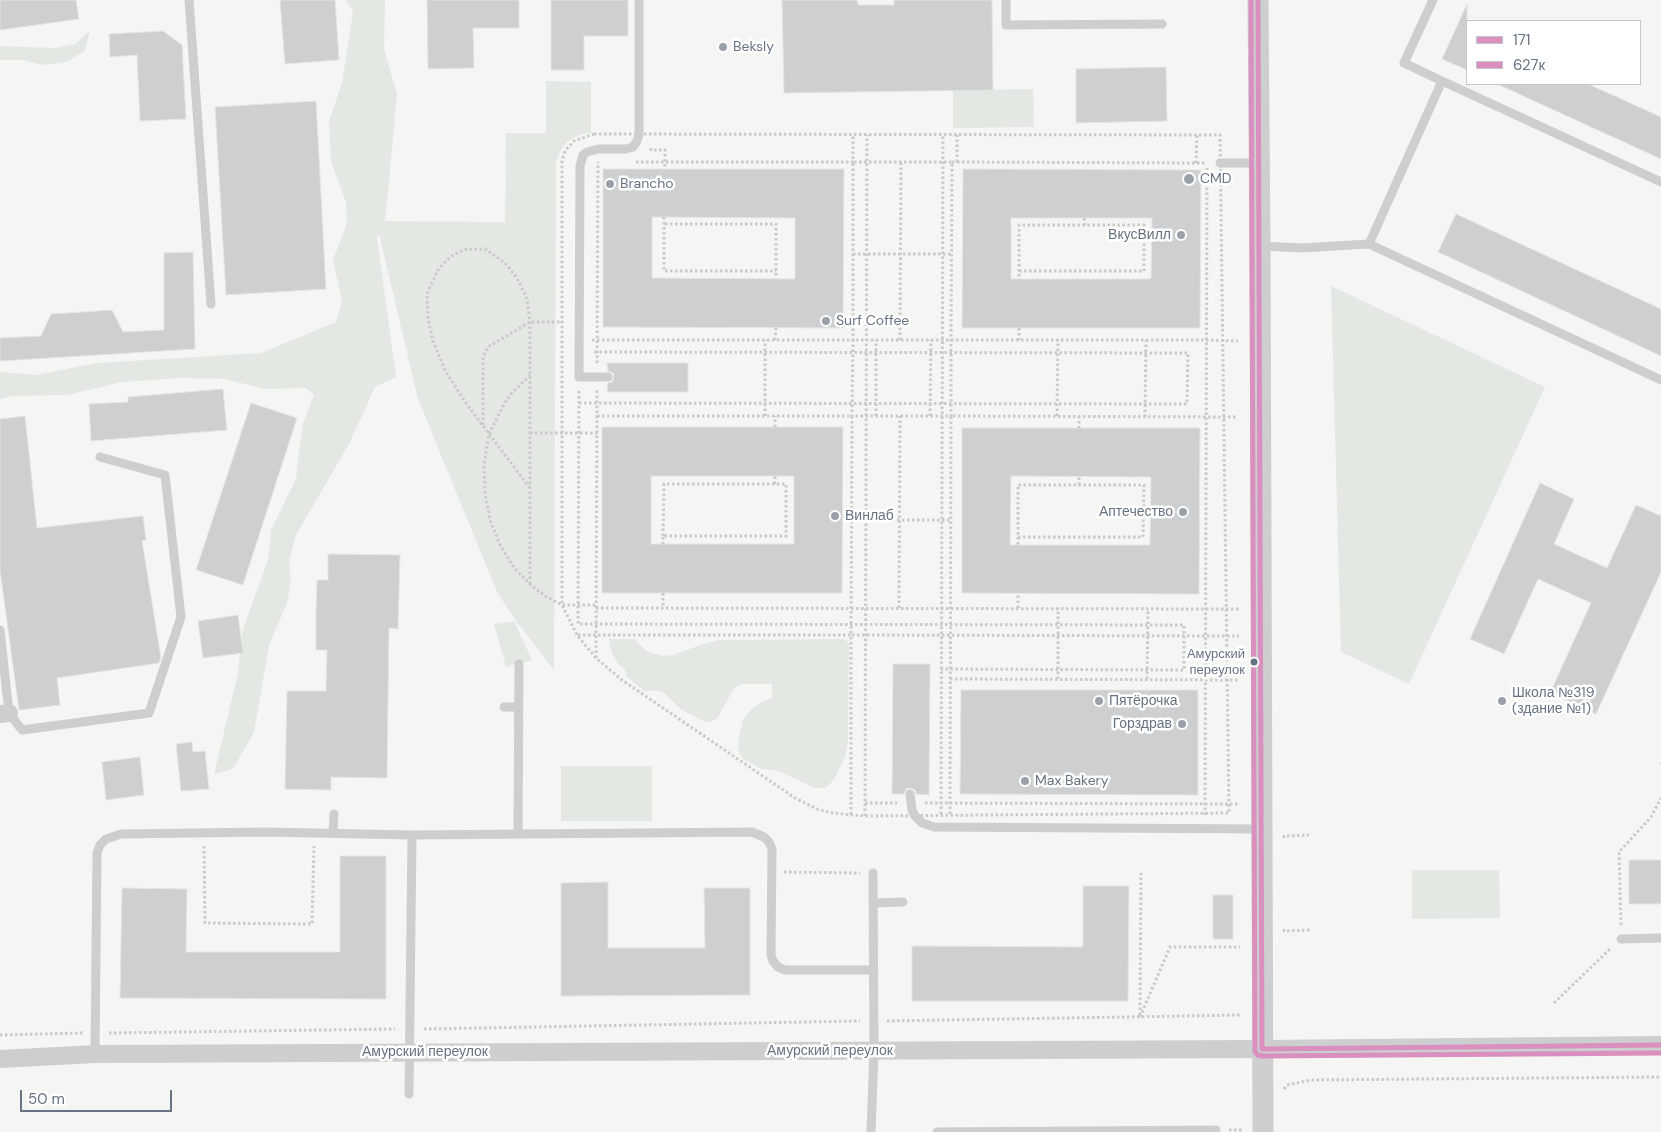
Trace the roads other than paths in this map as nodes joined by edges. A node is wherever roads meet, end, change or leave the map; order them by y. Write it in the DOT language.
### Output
graph roads {
  1 [pos="189,0"];
  2 [pos="640,0"];
  3 [pos="1006,0"];
  4 [pos="1258,0"];
  5 [pos="1433,0"];
  6 [pos="1162,24"];
  7 [pos="1442,81"];
  8 [pos="1220,163"];
  9 [pos="1258,163"];
  10 [pos="1661,182"];
  11 [pos="1368,244"];
  12 [pos="1260,246"];
  13 [pos="211,304"];
  14 [pos="608,377"];
  15 [pos="1661,380"];
  16 [pos="100,457"];
  17 [pos="0,630"];
  18 [pos="519,664"];
  19 [pos="504,707"];
  20 [pos="519,707"];
  21 [pos="5,714"];
  22 [pos="911,799"];
  23 [pos="334,814"];
  24 [pos="1261,829"];
  25 [pos="333,833"];
  26 [pos="412,834"];
  27 [pos="518,834"];
  28 [pos="873,873"];
  29 [pos="903,902"];
  30 [pos="874,903"];
  31 [pos="1661,938"];
  32 [pos="1621,939"];
  33 [pos="874,970"];
  34 [pos="1661,1045"];
  35 [pos="1262,1049"];
  36 [pos="874,1051"];
  37 [pos="409,1052"];
  38 [pos="95,1054"];
  39 [pos="0,1059"];
  40 [pos="409,1094"];
  41 [pos="1216,1130"];
  42 [pos="872,1132"];
  43 [pos="937,1132"];
  44 [pos="1041,1132"];
  45 [pos="1263,1132"];
  1 -- 13 [label="lane"];
  2 -- 14 [label="lane"];
  3 -- 6 [label="lane"];
  4 -- 9 [label="street"];
  5 -- 7 [label="lane"];
  7 -- 10 [label="lane"];
  7 -- 11 [label="lane"];
  8 -- 9 [label="lane"];
  9 -- 12 [label="street"];
  11 -- 12 [label="lane"];
  11 -- 15 [label="lane"];
  12 -- 24 [label="street"];
  16 -- 21 [label="lane"];
  17 -- 21 [label="lane"];
  18 -- 20 [label="lane"];
  19 -- 20 [label="lane"];
  20 -- 27 [label="lane"];
  22 -- 24 [label="lane"];
  23 -- 25 [label="lane"];
  24 -- 35 [label="street"];
  25 -- 26 [label="lane"];
  25 -- 38 [label="lane"];
  26 -- 27 [label="lane"];
  26 -- 37 [label="lane"];
  27 -- 33 [label="lane"];
  28 -- 30 [label="lane"];
  29 -- 30 [label="lane"];
  30 -- 33 [label="lane"];
  31 -- 32 [label="lane"];
  33 -- 36 [label="lane"];
  34 -- 35 [label="street, Амурский переулок"];
  35 -- 36 [label="street, Амурский переулок"];
  35 -- 45 [label="street"];
  36 -- 37 [label="street, Амурский переулок"];
  36 -- 42 [label="lane"];
  37 -- 38 [label="street, Амурский переулок"];
  37 -- 40 [label="lane"];
  38 -- 39 [label="street, Амурский переулок"];
  41 -- 44 [label="lane"];
  43 -- 44 [label="lane"];
}
